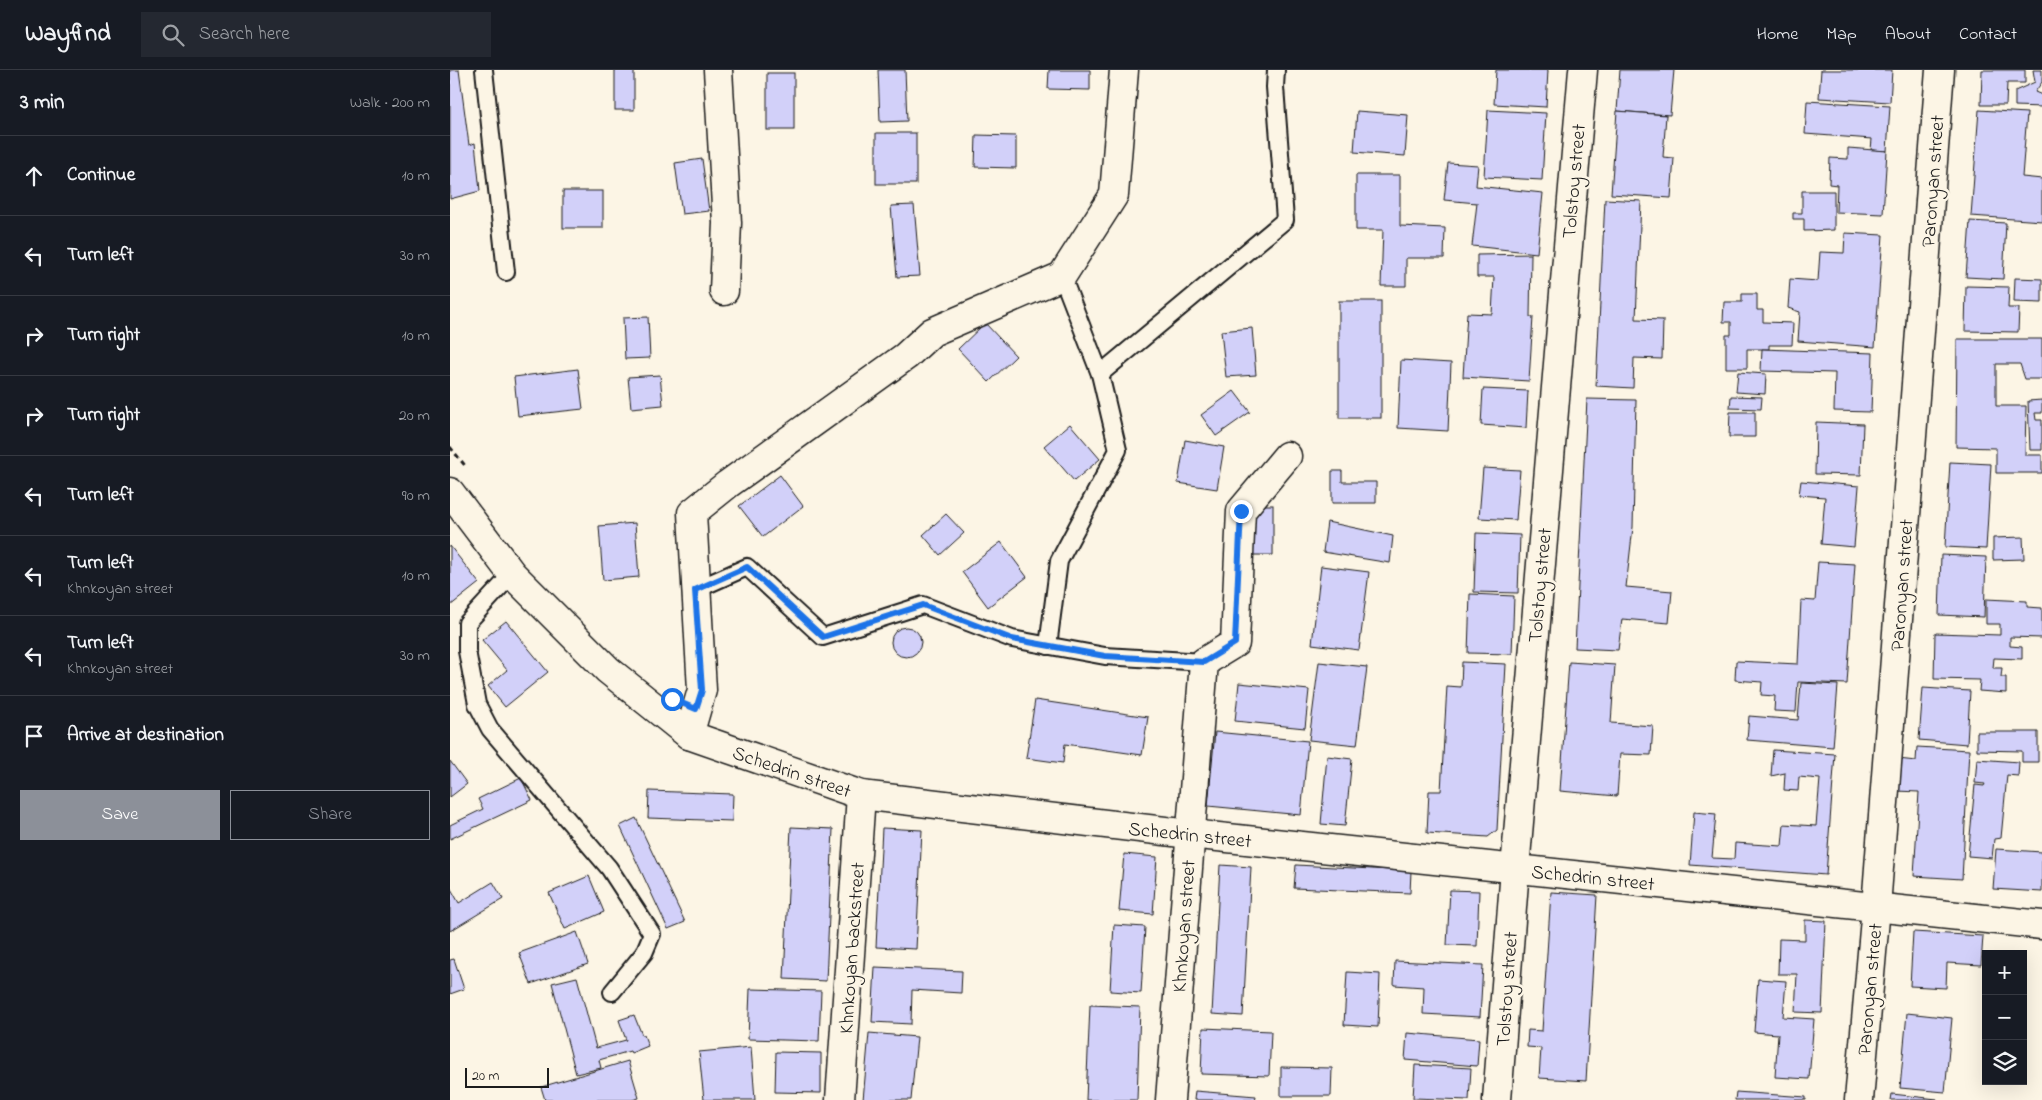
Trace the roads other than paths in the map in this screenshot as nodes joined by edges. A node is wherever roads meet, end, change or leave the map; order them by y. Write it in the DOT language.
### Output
graph roads {
  1 [pos="484,70"];
  2 [pos="718,70"];
  3 [pos="1124,70"];
  4 [pos="1276,70"];
  5 [pos="1583,70"];
  6 [pos="1940,70"];
  7 [pos="506,272"];
  8 [pos="1062,276"];
  9 [pos="724,292"];
  10 [pos="1100,374"];
  11 [pos="1287,456"];
  12 [pos="450,492"];
  13 [pos="512,574"];
  14 [pos="695,590"];
  15 [pos="1048,646"];
  16 [pos="1204,662"];
  17 [pos="689,735"];
  18 [pos="861,795"];
  19 [pos="1190,834"];
  20 [pos="1515,869"];
  21 [pos="1876,907"];
  22 [pos="2042,925"];
  23 [pos="612,992"];
  24 [pos="840,1100"];
  25 [pos="1170,1100"];
  26 [pos="1497,1100"];
  27 [pos="1859,1100"];
  1 -- 7 [label="lane"];
  2 -- 9 [label="street"];
  3 -- 8 [label="street"];
  4 -- 10 [label="lane"];
  5 -- 20 [label="street, Tolstoy street"];
  6 -- 21 [label="street, Paronyan street"];
  8 -- 10 [label="lane"];
  8 -- 14 [label="street"];
  10 -- 15 [label="lane"];
  11 -- 16 [label="street"];
  12 -- 13 [label="street, Schedrin street"];
  13 -- 17 [label="street, Schedrin street"];
  13 -- 23 [label="lane"];
  14 -- 15 [label="lane"];
  14 -- 17 [label="street"];
  15 -- 16 [label="lane"];
  16 -- 19 [label="street, Khnkoyan street"];
  17 -- 18 [label="street, Schedrin street"];
  18 -- 19 [label="street, Schedrin street"];
  18 -- 24 [label="street, Khnkoyan backstreet"];
  19 -- 20 [label="street, Schedrin street"];
  19 -- 25 [label="street, Khnkoyan street"];
  20 -- 21 [label="street, Schedrin street"];
  20 -- 26 [label="street, Tolstoy street"];
  21 -- 22 [label="street, Schedrin street"];
  21 -- 27 [label="street, Paronyan street"];
}
